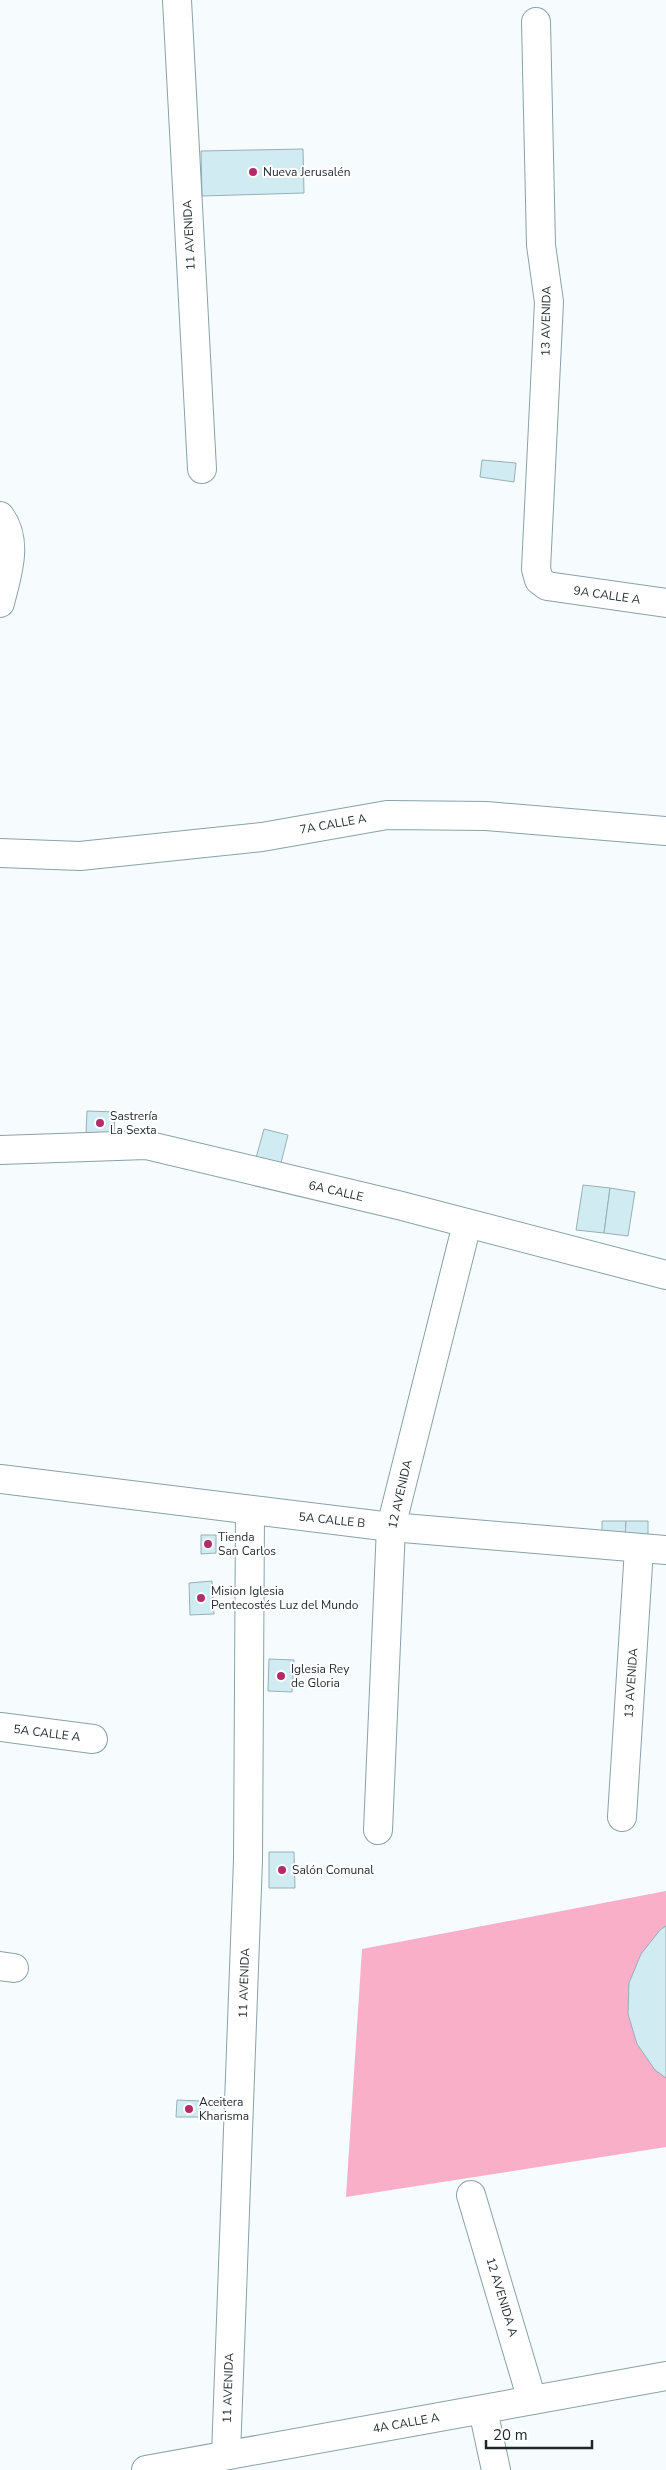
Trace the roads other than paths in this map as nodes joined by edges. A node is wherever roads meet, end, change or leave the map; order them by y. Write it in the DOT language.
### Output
graph roads {
  1 [pos="177,0"];
  2 [pos="536,22"];
  3 [pos="202,469"];
  4 [pos="4,524"];
  5 [pos="547,586"];
  6 [pos="0,602"];
  7 [pos="666,603"];
  8 [pos="666,831"];
  9 [pos="0,853"];
  10 [pos="0,1150"];
  11 [pos="467,1224"];
  12 [pos="666,1276"];
  13 [pos="0,1479"];
  14 [pos="250,1511"];
  15 [pos="391,1527"];
  16 [pos="639,1549"];
  17 [pos="666,1550"];
  18 [pos="0,1727"];
  19 [pos="93,1739"];
  20 [pos="622,1817"];
  21 [pos="378,1830"];
  22 [pos="471,2195"];
  23 [pos="666,2376"];
  24 [pos="532,2400"];
  25 [pos="483,2410"];
  26 [pos="226,2455"];
  27 [pos="153,2469"];
  28 [pos="496,2470"];
  1 -- 3 [label="street, 11 AVENIDA"];
  2 -- 5 [label="street, 13 AVENIDA"];
  4 -- 6 [label="street"];
  5 -- 7 [label="street, 9A CALLE A"];
  8 -- 9 [label="street, 7A CALLE A"];
  10 -- 11 [label="street, 6A CALLE"];
  11 -- 12 [label="street, 6A CALLE"];
  11 -- 15 [label="street, 12 AVENIDA"];
  13 -- 14 [label="street, 5A CALLE B"];
  14 -- 15 [label="street, 5A CALLE B"];
  14 -- 26 [label="street, 11 AVENIDA"];
  15 -- 16 [label="street, 5A CALLE B"];
  15 -- 21 [label="street, 12 AVENIDA"];
  16 -- 17 [label="street, 5A CALLE B"];
  16 -- 20 [label="street, 13 AVENIDA"];
  18 -- 19 [label="street, 5A CALLE A"];
  22 -- 24 [label="street, 12 AVENIDA A"];
  23 -- 24 [label="street, 4A CALLE A"];
  24 -- 25 [label="street, 4A CALLE A"];
  25 -- 26 [label="street, 4A CALLE A"];
  25 -- 28 [label="street"];
  26 -- 27 [label="street, 4A CALLE A"];
}
